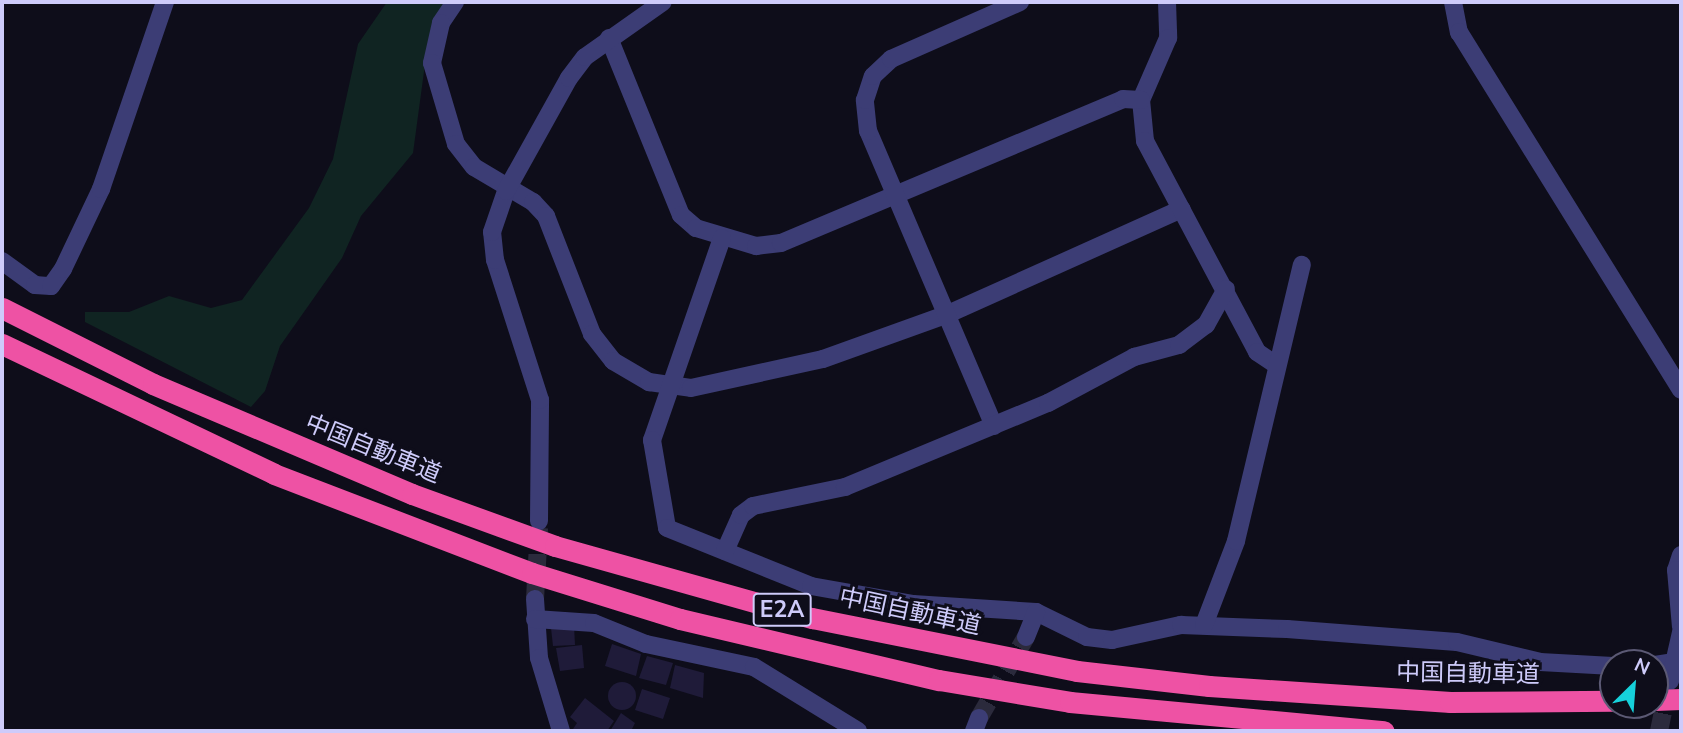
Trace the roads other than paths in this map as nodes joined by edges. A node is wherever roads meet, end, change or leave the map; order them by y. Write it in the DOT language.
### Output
graph roads {
  1 [pos="165,2"];
  2 [pos="456,2"];
  3 [pos="663,2"];
  4 [pos="1020,2"];
  5 [pos="1167,2"];
  6 [pos="1453,2"];
  7 [pos="610,38"];
  8 [pos="1141,100"];
  9 [pos="506,191"];
  10 [pos="896,195"];
  11 [pos="1182,209"];
  12 [pos="722,238"];
  13 [pos="2,261"];
  14 [pos="1302,265"];
  15 [pos="1226,289"];
  16 [pos="2,308"];
  17 [pos="947,314"];
  18 [pos="2,344"];
  19 [pos="1276,365"];
  20 [pos="670,387"];
  21 [pos="1681,390"];
  22 [pos="995,426"];
  23 [pos="539,521"];
  24 [pos="725,551"];
  25 [pos="1681,555"];
  26 [pos="535,599"];
  27 [pos="1037,612"];
  28 [pos="535,619"];
  29 [pos="1204,625"];
  30 [pos="1681,630"];
  31 [pos="1026,637"];
  32 [pos="1679,661"];
  33 [pos="1599,665"];
  34 [pos="1670,681"];
  35 [pos="1599,701"];
  36 [pos="561,731"];
  37 [pos="858,731"];
  38 [pos="1384,731"];
  1 -- 13 [label="street"];
  2 -- 9 [label="street"];
  3 -- 7 [label="street"];
  4 -- 10 [label="street"];
  5 -- 8 [label="street"];
  6 -- 21 [label="street"];
  7 -- 9 [label="street"];
  7 -- 12 [label="street"];
  8 -- 10 [label="street"];
  8 -- 11 [label="street"];
  9 -- 20 [label="street"];
  9 -- 23 [label="street"];
  10 -- 12 [label="street"];
  10 -- 17 [label="street"];
  11 -- 15 [label="street"];
  11 -- 17 [label="street"];
  12 -- 20 [label="street"];
  14 -- 19 [label="street"];
  15 -- 19 [label="street"];
  15 -- 22 [label="street"];
  16 -- 35 [label="highway, 中国自動車道 / E2A"];
  17 -- 20 [label="street"];
  17 -- 22 [label="street"];
  18 -- 38 [label="highway, E2A"];
  19 -- 29 [label="street"];
  20 -- 24 [label="street"];
  22 -- 24 [label="street"];
  24 -- 27 [label="street"];
  25 -- 30 [label="street"];
  26 -- 28 [label="street"];
  27 -- 29 [label="street"];
  27 -- 31 [label="street"];
  28 -- 36 [label="street"];
  28 -- 37 [label="street"];
  29 -- 33 [label="street"];
  30 -- 32 [label="street"];
  32 -- 34 [label="street"];
}
